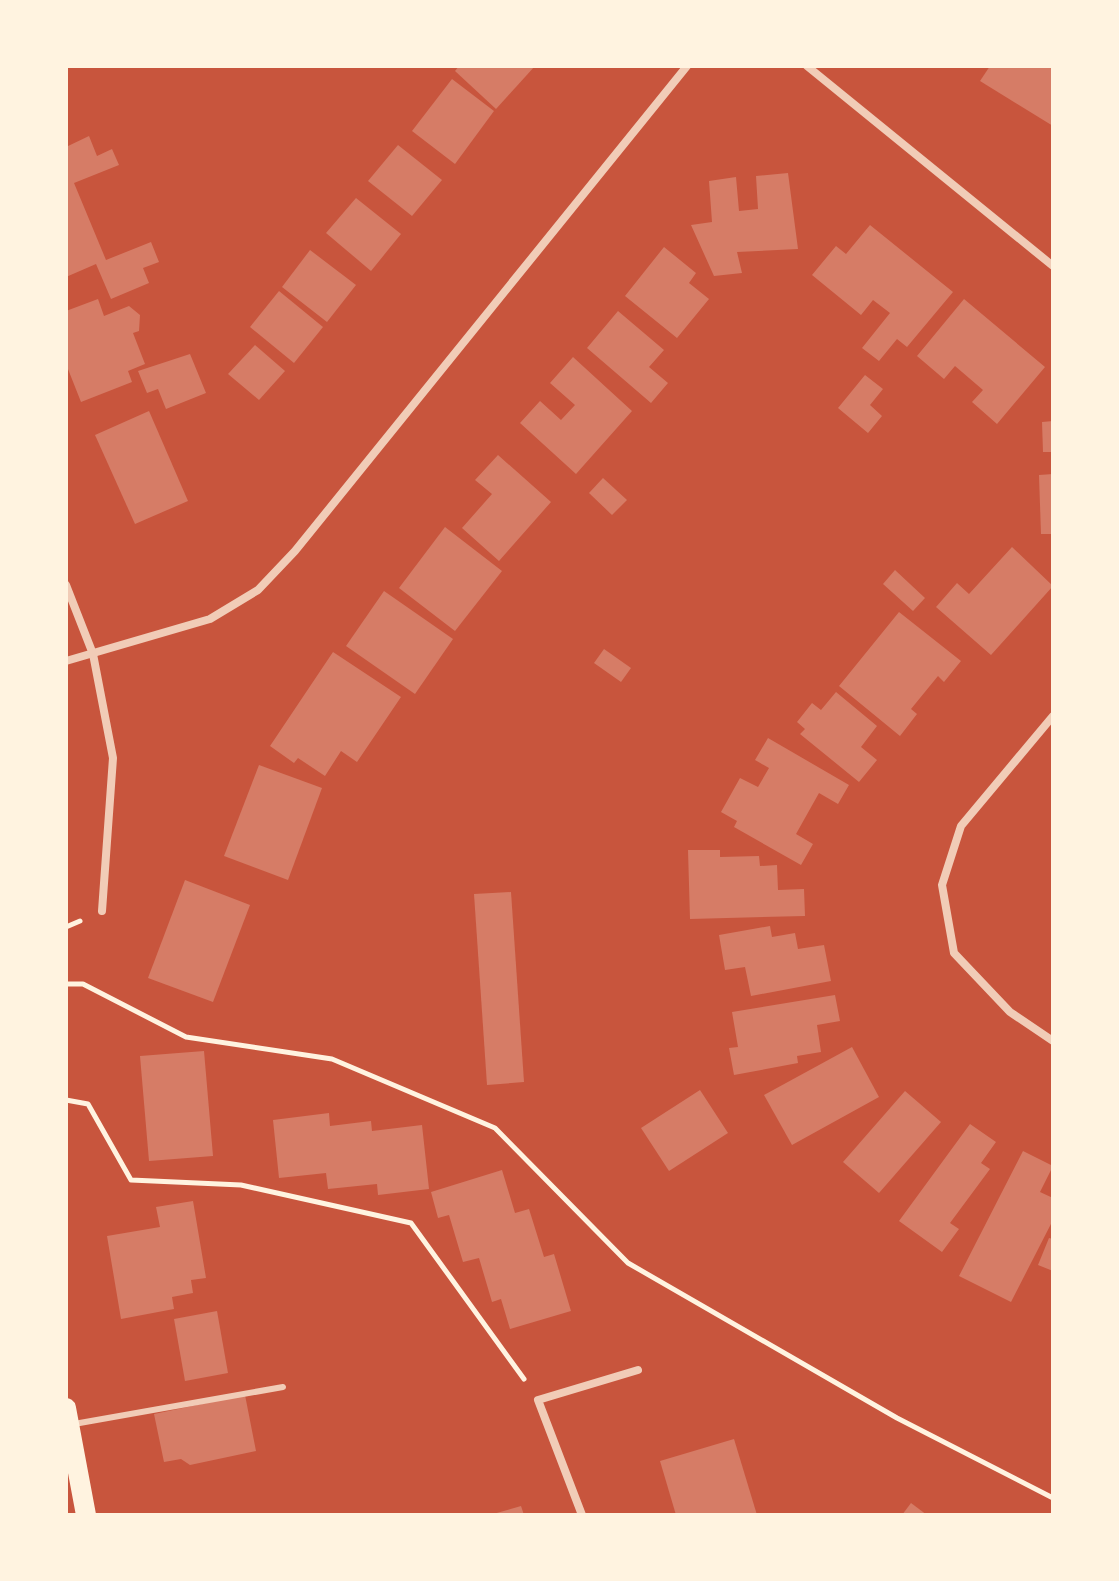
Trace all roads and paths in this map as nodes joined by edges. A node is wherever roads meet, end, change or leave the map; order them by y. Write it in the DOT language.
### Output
graph roads {
  1 [pos="687,66"];
  2 [pos="807,66"];
  3 [pos="1053,266"];
  4 [pos="66,585"];
  5 [pos="93,654"];
  6 [pos="66,661"];
  7 [pos="1053,716"];
  8 [pos="102,911"];
  9 [pos="66,984"];
  10 [pos="1053,1041"];
  11 [pos="66,1100"];
  12 [pos="638,1370"];
  13 [pos="283,1387"];
  14 [pos="538,1400"];
  15 [pos="67,1416"];
  16 [pos="1053,1498"];
  17 [pos="86,1515"];
  18 [pos="582,1515"];
  1 -- 5 [label="street"];
  2 -- 3 [label="street"];
  4 -- 5 [label="street"];
  5 -- 6 [label="street"];
  5 -- 8 [label="street"];
  7 -- 10 [label="street"];
  9 -- 16 [label="path"];
  11 -- 14 [label="path"];
  12 -- 14 [label="street"];
  13 -- 15 [label="lane"];
  14 -- 18 [label="street"];
  15 -- 17 [label="main road"];
}
